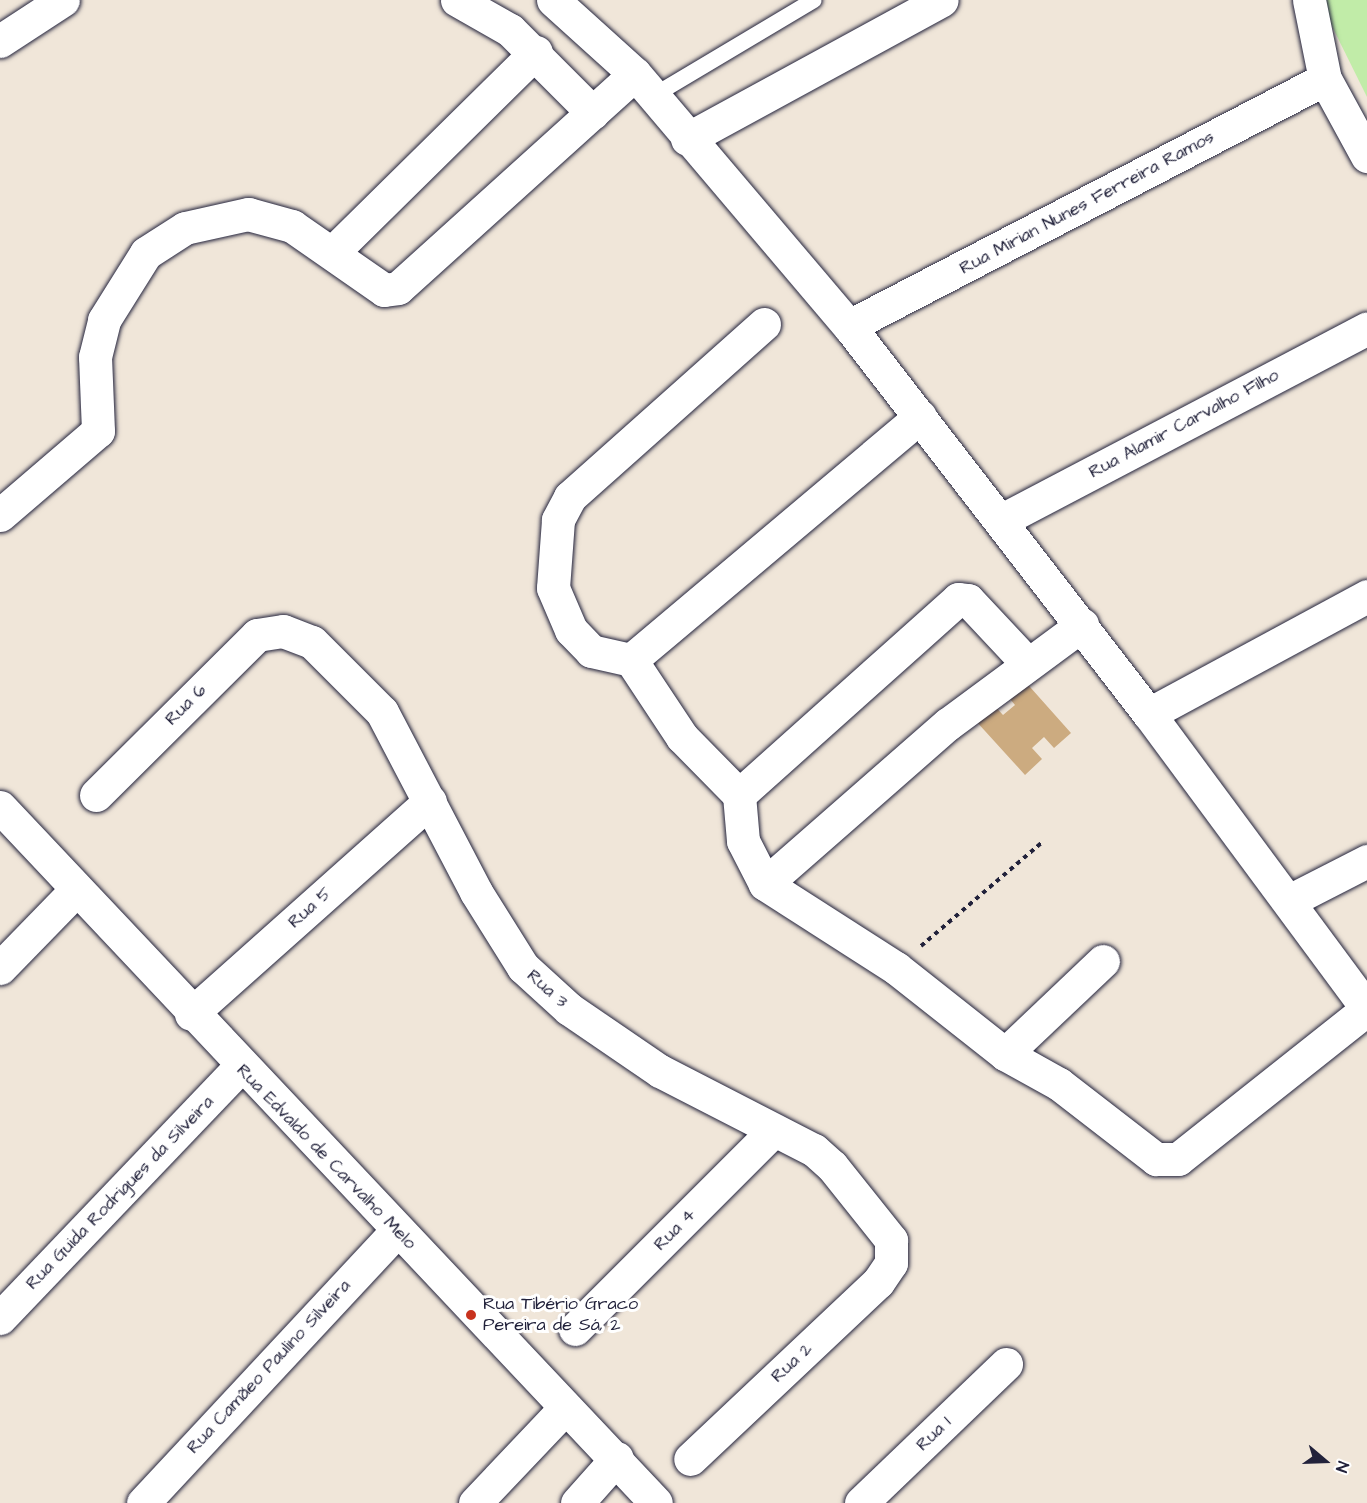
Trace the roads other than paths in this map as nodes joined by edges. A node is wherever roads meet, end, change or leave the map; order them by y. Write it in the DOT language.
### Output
graph roads {
  1 [pos="63,0"];
  2 [pos="457,0"];
  3 [pos="553,0"];
  4 [pos="814,0"];
  5 [pos="942,0"];
  6 [pos="1309,0"];
  7 [pos="0,41"];
  8 [pos="536,52"];
  9 [pos="1324,79"];
  10 [pos="644,85"];
  11 [pos="593,113"];
  12 [pos="687,139"];
  13 [pos="1367,156"];
  14 [pos="333,252"];
  15 [pos="764,324"];
  16 [pos="849,326"];
  17 [pos="1367,328"];
  18 [pos="920,417"];
  19 [pos="0,515"];
  20 [pos="1002,520"];
  21 [pos="1367,596"];
  22 [pos="1082,626"];
  23 [pos="283,631"];
  24 [pos="631,660"];
  25 [pos="1027,663"];
  26 [pos="1149,714"];
  27 [pos="96,795"];
  28 [pos="739,795"];
  29 [pos="430,801"];
  30 [pos="0,807"];
  31 [pos="1367,861"];
  32 [pos="765,884"];
  33 [pos="75,891"];
  34 [pos="1289,900"];
  35 [pos="1103,961"];
  36 [pos="0,969"];
  37 [pos="1367,1009"];
  38 [pos="191,1014"];
  39 [pos="1005,1054"];
  40 [pos="240,1067"];
  41 [pos="774,1130"];
  42 [pos="396,1232"];
  43 [pos="891,1263"];
  44 [pos="0,1318"];
  45 [pos="575,1329"];
  46 [pos="1006,1364"];
  47 [pos="565,1408"];
  48 [pos="617,1458"];
  49 [pos="690,1459"];
  50 [pos="143,1503"];
  51 [pos="475,1503"];
  52 [pos="577,1503"];
  53 [pos="656,1503"];
  54 [pos="861,1503"];
  1 -- 7 [label="street"];
  2 -- 8 [label="street"];
  3 -- 10 [label="street"];
  4 -- 10 [label="lane"];
  5 -- 12 [label="street"];
  6 -- 9 [label="street"];
  8 -- 11 [label="street"];
  8 -- 14 [label="street"];
  9 -- 13 [label="street"];
  9 -- 16 [label="street, Rua Mirian Nunes Ferreira Ramos"];
  10 -- 11 [label="street"];
  10 -- 12 [label="street"];
  11 -- 14 [label="street"];
  12 -- 16 [label="street"];
  14 -- 19 [label="street"];
  15 -- 24 [label="street"];
  16 -- 18 [label="street"];
  17 -- 20 [label="street, Rua Alamir Carvalho Filho"];
  18 -- 20 [label="street"];
  18 -- 24 [label="street"];
  20 -- 22 [label="street"];
  21 -- 26 [label="street"];
  22 -- 25 [label="street"];
  22 -- 26 [label="street"];
  23 -- 27 [label="street, Rua 6"];
  23 -- 29 [label="street, Rua 3"];
  24 -- 28 [label="street"];
  25 -- 28 [label="street"];
  25 -- 32 [label="street"];
  26 -- 34 [label="street"];
  28 -- 32 [label="street"];
  29 -- 38 [label="street, Rua 5"];
  29 -- 41 [label="street, Rua 3"];
  30 -- 33 [label="street, Rua Edvaldo de Carvalho Melo"];
  31 -- 34 [label="street"];
  32 -- 39 [label="street"];
  33 -- 36 [label="street"];
  33 -- 38 [label="street, Rua Edvaldo de Carvalho Melo"];
  34 -- 37 [label="street"];
  35 -- 39 [label="street"];
  37 -- 39 [label="street"];
  38 -- 40 [label="street, Rua Edvaldo de Carvalho Melo"];
  40 -- 42 [label="street, Rua Edvaldo de Carvalho Melo"];
  40 -- 44 [label="street, Rua Guida Rodrigues da Silveira"];
  41 -- 43 [label="street, Rua 3"];
  41 -- 45 [label="street, Rua 4"];
  42 -- 47 [label="street, Rua Edvaldo de Carvalho Melo"];
  42 -- 50 [label="street, Rua Camãeo Paulino Silveira"];
  43 -- 49 [label="street, Rua 2"];
  46 -- 54 [label="street, Rua 1"];
  47 -- 48 [label="street, Rua Edvaldo de Carvalho Melo"];
  47 -- 51 [label="street"];
  48 -- 52 [label="street"];
  48 -- 53 [label="street, Rua Edvaldo de Carvalho Melo"];
}
